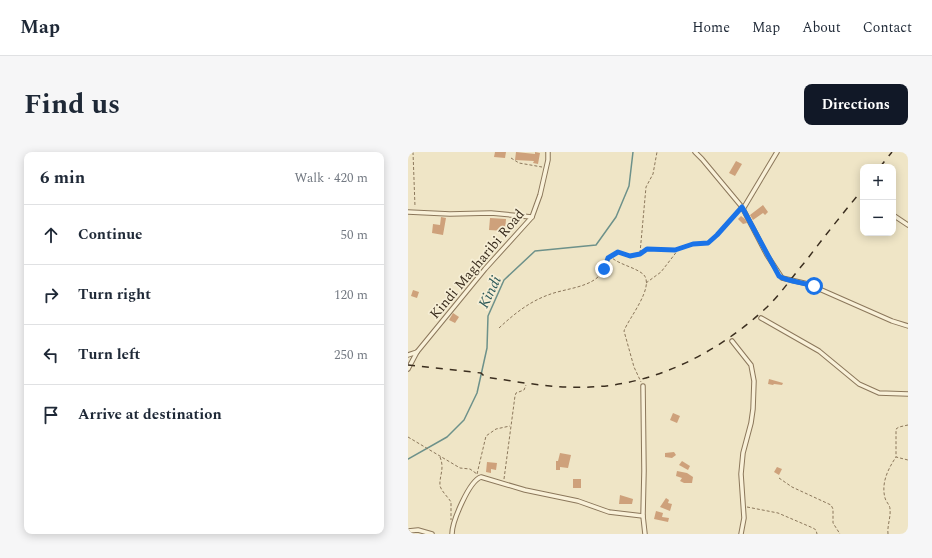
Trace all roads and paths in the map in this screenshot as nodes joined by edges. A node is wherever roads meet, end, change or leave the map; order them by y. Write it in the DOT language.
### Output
graph roads {
  1 [pos="412,152"];
  2 [pos="548,152"];
  3 [pos="657,152"];
  4 [pos="697,152"];
  5 [pos="777,152"];
  6 [pos="510,158"];
  7 [pos="546,168"];
  8 [pos="743,208"];
  9 [pos="408,212"];
  10 [pos="415,213"];
  11 [pos="532,217"];
  12 [pos="896,217"];
  13 [pos="908,225"];
  14 [pos="678,250"];
  15 [pos="640,254"];
  16 [pos="608,258"];
  17 [pos="645,283"];
  18 [pos="761,318"];
  19 [pos="908,326"];
  20 [pos="499,328"];
  21 [pos="732,341"];
  22 [pos="417,352"];
  23 [pos="408,355"];
  24 [pos="408,369"];
  25 [pos="526,385"];
  26 [pos="643,386"];
  27 [pos="908,394"];
  28 [pos="908,425"];
  29 [pos="510,426"];
  30 [pos="408,437"];
  31 [pos="440,457"];
  32 [pos="896,457"];
  33 [pos="908,460"];
  34 [pos="477,476"];
  35 [pos="779,478"];
  36 [pos="504,483"];
  37 [pos="744,506"];
  38 [pos="643,516"];
  39 [pos="452,526"];
  40 [pos="408,531"];
  41 [pos="432,534"];
  42 [pos="452,534"];
  43 [pos="645,534"];
  44 [pos="741,534"];
  45 [pos="816,534"];
  46 [pos="840,534"];
  47 [pos="888,534"];
  1 -- 10 [label="path"];
  2 -- 7 [label="street, Kindi Magharibi Road"];
  3 -- 15 [label="path"];
  4 -- 8 [label="street"];
  5 -- 8 [label="street"];
  6 -- 7 [label="path"];
  7 -- 11 [label="street, Kindi Magharibi Road"];
  8 -- 14 [label="path"];
  8 -- 19 [label="street"];
  9 -- 10 [label="street"];
  10 -- 11 [label="street"];
  11 -- 22 [label="street, Kindi Magharibi Road"];
  12 -- 13 [label="street"];
  14 -- 15 [label="path"];
  14 -- 17 [label="path"];
  15 -- 16 [label="path"];
  16 -- 17 [label="path"];
  16 -- 20 [label="path"];
  17 -- 26 [label="path"];
  18 -- 27 [label="street"];
  21 -- 37 [label="street"];
  22 -- 23 [label="street"];
  22 -- 24 [label="street, Kindi Magharibi Road"];
  25 -- 29 [label="path"];
  26 -- 38 [label="street"];
  28 -- 32 [label="path"];
  29 -- 34 [label="path"];
  29 -- 36 [label="path"];
  30 -- 31 [label="path"];
  31 -- 34 [label="path"];
  31 -- 39 [label="path"];
  32 -- 33 [label="path"];
  32 -- 47 [label="path"];
  34 -- 36 [label="street"];
  34 -- 39 [label="street"];
  35 -- 46 [label="path"];
  36 -- 38 [label="street"];
  37 -- 44 [label="street"];
  37 -- 45 [label="path"];
  38 -- 43 [label="street"];
  39 -- 42 [label="street"];
  40 -- 41 [label="street"];
}
